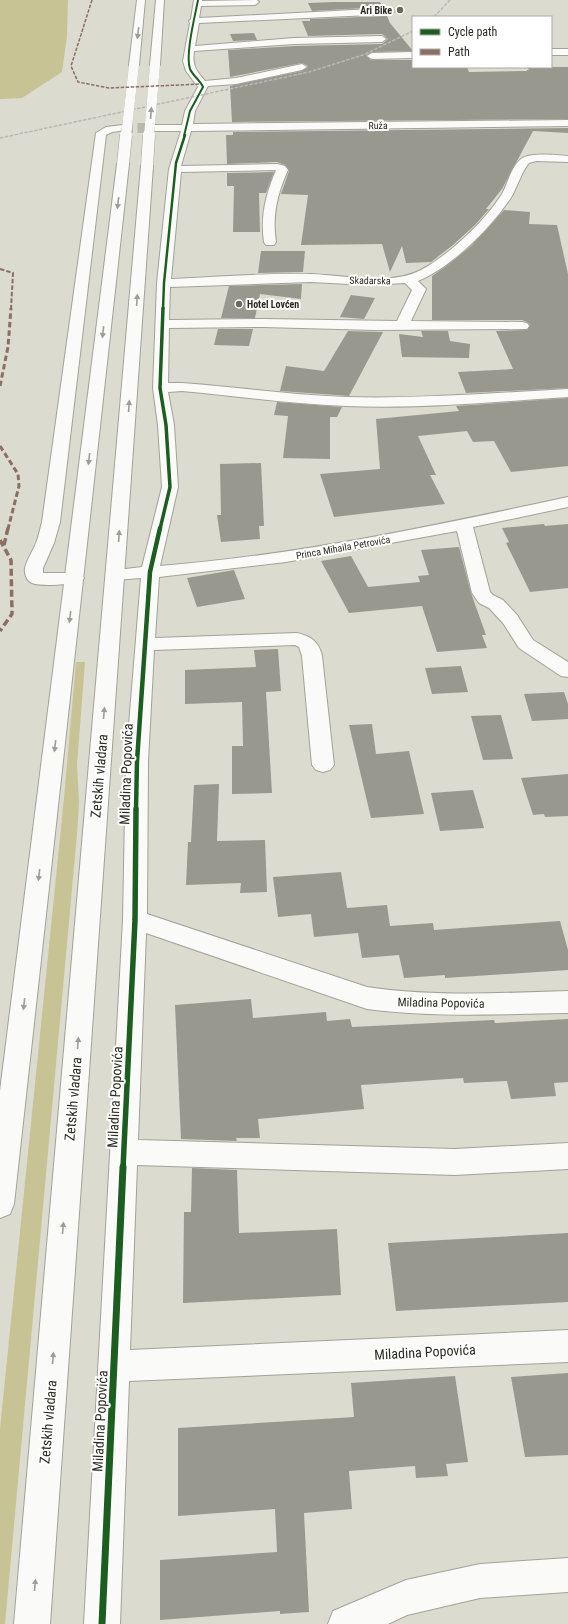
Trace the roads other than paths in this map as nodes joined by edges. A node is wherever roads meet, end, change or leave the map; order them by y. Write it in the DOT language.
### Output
graph roads {
  1 [pos="141,0"];
  2 [pos="160,0"];
  3 [pos="198,2"];
  4 [pos="266,2"];
  5 [pos="391,11"];
  6 [pos="193,21"];
  7 [pos="382,39"];
  8 [pos="191,49"];
  9 [pos="552,52"];
  10 [pos="568,52"];
  11 [pos="412,55"];
  12 [pos="372,56"];
  13 [pos="302,67"];
  14 [pos="202,84"];
  15 [pos="568,123"];
  16 [pos="187,127"];
  17 [pos="123,128"];
  18 [pos="155,128"];
  19 [pos="568,159"];
  20 [pos="175,169"];
  21 [pos="270,242"];
  22 [pos="408,279"];
  23 [pos="164,283"];
  24 [pos="164,324"];
  25 [pos="404,325"];
  26 [pos="522,326"];
  27 [pos="160,388"];
  28 [pos="568,393"];
  29 [pos="568,502"];
  30 [pos="464,525"];
  31 [pos="150,572"];
  32 [pos="115,575"];
  33 [pos="74,578"];
  34 [pos="146,644"];
  35 [pos="568,671"];
  36 [pos="323,765"];
  37 [pos="136,920"];
  38 [pos="568,1002"];
  39 [pos="124,1152"];
  40 [pos="568,1156"];
  41 [pos="0,1204"];
  42 [pos="568,1346"];
  43 [pos="115,1366"];
  44 [pos="568,1575"];
  45 [pos="32,1624"];
  46 [pos="102,1624"];
  47 [pos="346,1624"];
  1 -- 33 [label="street, one-way, bridge"];
  32 -- 2 [label="street, Zetskih vladara, one-way, bridge"];
  3 -- 4 [label="street"];
  3 -- 6 [label="street"];
  5 -- 6 [label="street"];
  6 -- 8 [label="street"];
  7 -- 8 [label="street"];
  8 -- 14 [label="street"];
  9 -- 10 [label="street"];
  11 -- 12 [label="street"];
  13 -- 14 [label="street"];
  14 -- 16 [label="street, Miladina Popovića"];
  15 -- 16 [label="street, Ruža"];
  16 -- 18 [label="street, Ruža"];
  16 -- 20 [label="street, Miladina Popovića"];
  17 -- 33 [label="street"];
  19 -- 22 [label="street, Skadarska"];
  20 -- 21 [label="street"];
  20 -- 23 [label="street, Miladina Popovića"];
  22 -- 23 [label="street, Skadarska"];
  22 -- 25 [label="street"];
  23 -- 24 [label="street, Miladina Popovića"];
  24 -- 25 [label="street"];
  24 -- 27 [label="street, Miladina Popovića"];
  25 -- 26 [label="street"];
  27 -- 28 [label="street"];
  27 -- 31 [label="street, Miladina Popovića"];
  29 -- 30 [label="street, Princa Mihaila Petrovića"];
  30 -- 31 [label="street, Princa Mihaila Petrovića"];
  30 -- 35 [label="street"];
  31 -- 32 [label="street, Princa Mihaila Petrovića"];
  31 -- 34 [label="street, Miladina Popovića"];
  45 -- 32 [label="street, Zetskih vladara, one-way"];
  33 -- 41 [label="street, one-way"];
  34 -- 36 [label="street"];
  34 -- 37 [label="street, Miladina Popovića"];
  37 -- 38 [label="street, Miladina Popovića"];
  37 -- 39 [label="street, Miladina Popovića"];
  39 -- 40 [label="street, Miladina Popovića"];
  39 -- 43 [label="street, Miladina Popovića"];
  42 -- 43 [label="street, Miladina Popovića"];
  43 -- 46 [label="street, Miladina Popovića"];
  44 -- 47 [label="street"];
}
